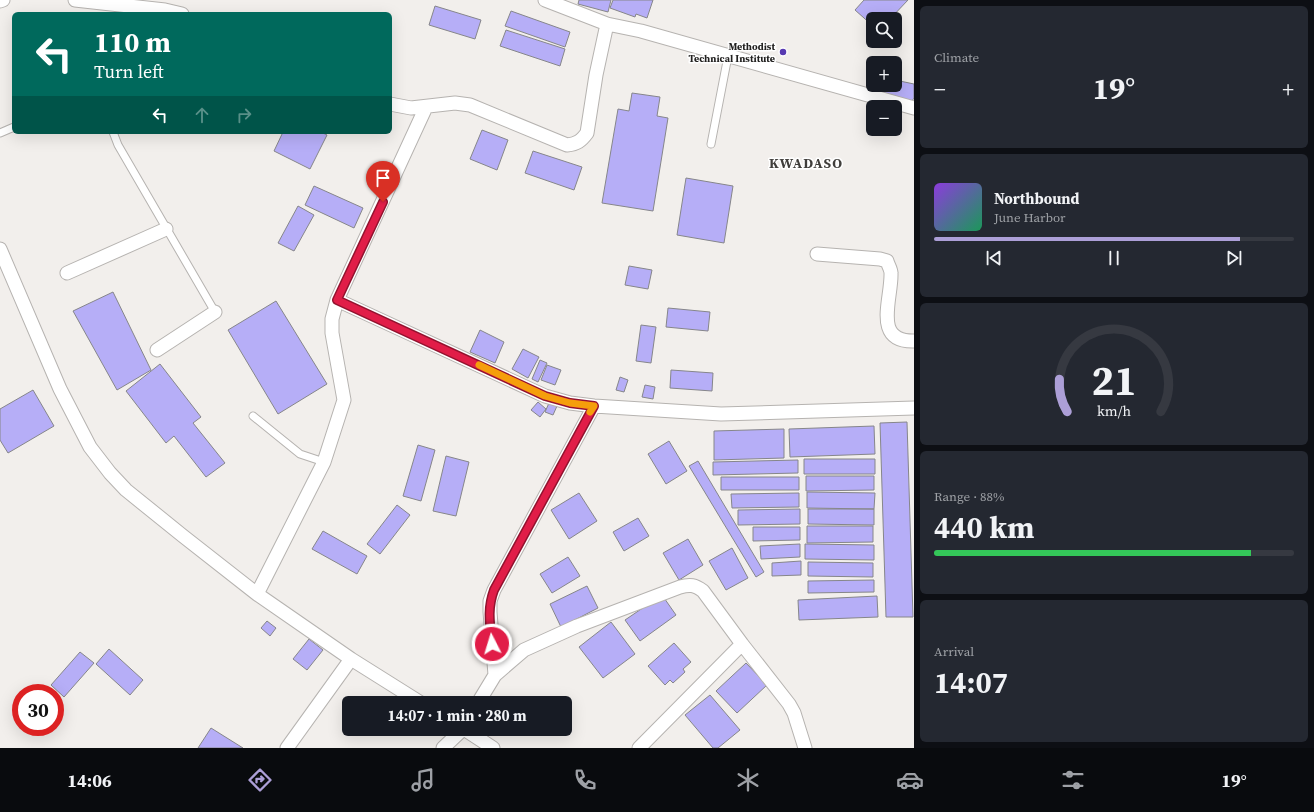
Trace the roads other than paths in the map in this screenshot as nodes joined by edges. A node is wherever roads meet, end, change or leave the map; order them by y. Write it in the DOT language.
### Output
graph roads {
  1 [pos="75,0"];
  2 [pos="545,0"];
  3 [pos="567,4"];
  4 [pos="174,12"];
  5 [pos="607,24"];
  6 [pos="728,56"];
  7 [pos="392,104"];
  8 [pos="426,107"];
  9 [pos="914,108"];
  10 [pos="12,128"];
  11 [pos="0,133"];
  12 [pos="114,134"];
  13 [pos="711,144"];
  14 [pos="166,229"];
  15 [pos="0,249"];
  16 [pos="816,254"];
  17 [pos="67,273"];
  18 [pos="337,300"];
  19 [pos="215,312"];
  20 [pos="914,341"];
  21 [pos="157,350"];
  22 [pos="594,406"];
  23 [pos="914,408"];
  24 [pos="253,416"];
  25 [pos="324,462"];
  26 [pos="257,594"];
  27 [pos="742,644"];
  28 [pos="351,659"];
  29 [pos="495,675"];
  30 [pos="410,696"];
  31 [pos="482,696"];
  32 [pos="456,736"];
  33 [pos="475,736"];
  34 [pos="287,748"];
  35 [pos="443,748"];
  36 [pos="493,748"];
  37 [pos="639,748"];
  38 [pos="805,748"];
  1 -- 4 [label="street"];
  2 -- 3 [label="street"];
  3 -- 5 [label="street"];
  5 -- 6 [label="street"];
  5 -- 8 [label="street"];
  6 -- 9 [label="street"];
  6 -- 13 [label="lane"];
  7 -- 8 [label="street"];
  8 -- 18 [label="street"];
  10 -- 11 [label="lane"];
  12 -- 14 [label="lane"];
  14 -- 17 [label="street"];
  14 -- 19 [label="lane"];
  15 -- 26 [label="street"];
  16 -- 20 [label="street"];
  18 -- 22 [label="street"];
  18 -- 25 [label="street"];
  19 -- 21 [label="street"];
  22 -- 23 [label="street"];
  22 -- 29 [label="street"];
  24 -- 25 [label="lane"];
  25 -- 26 [label="street"];
  26 -- 28 [label="street"];
  27 -- 29 [label="street"];
  27 -- 37 [label="street"];
  27 -- 38 [label="street"];
  28 -- 30 [label="street"];
  28 -- 34 [label="street"];
  29 -- 31 [label="street"];
  32 -- 35 [label="street"];
  33 -- 36 [label="street"];
}
